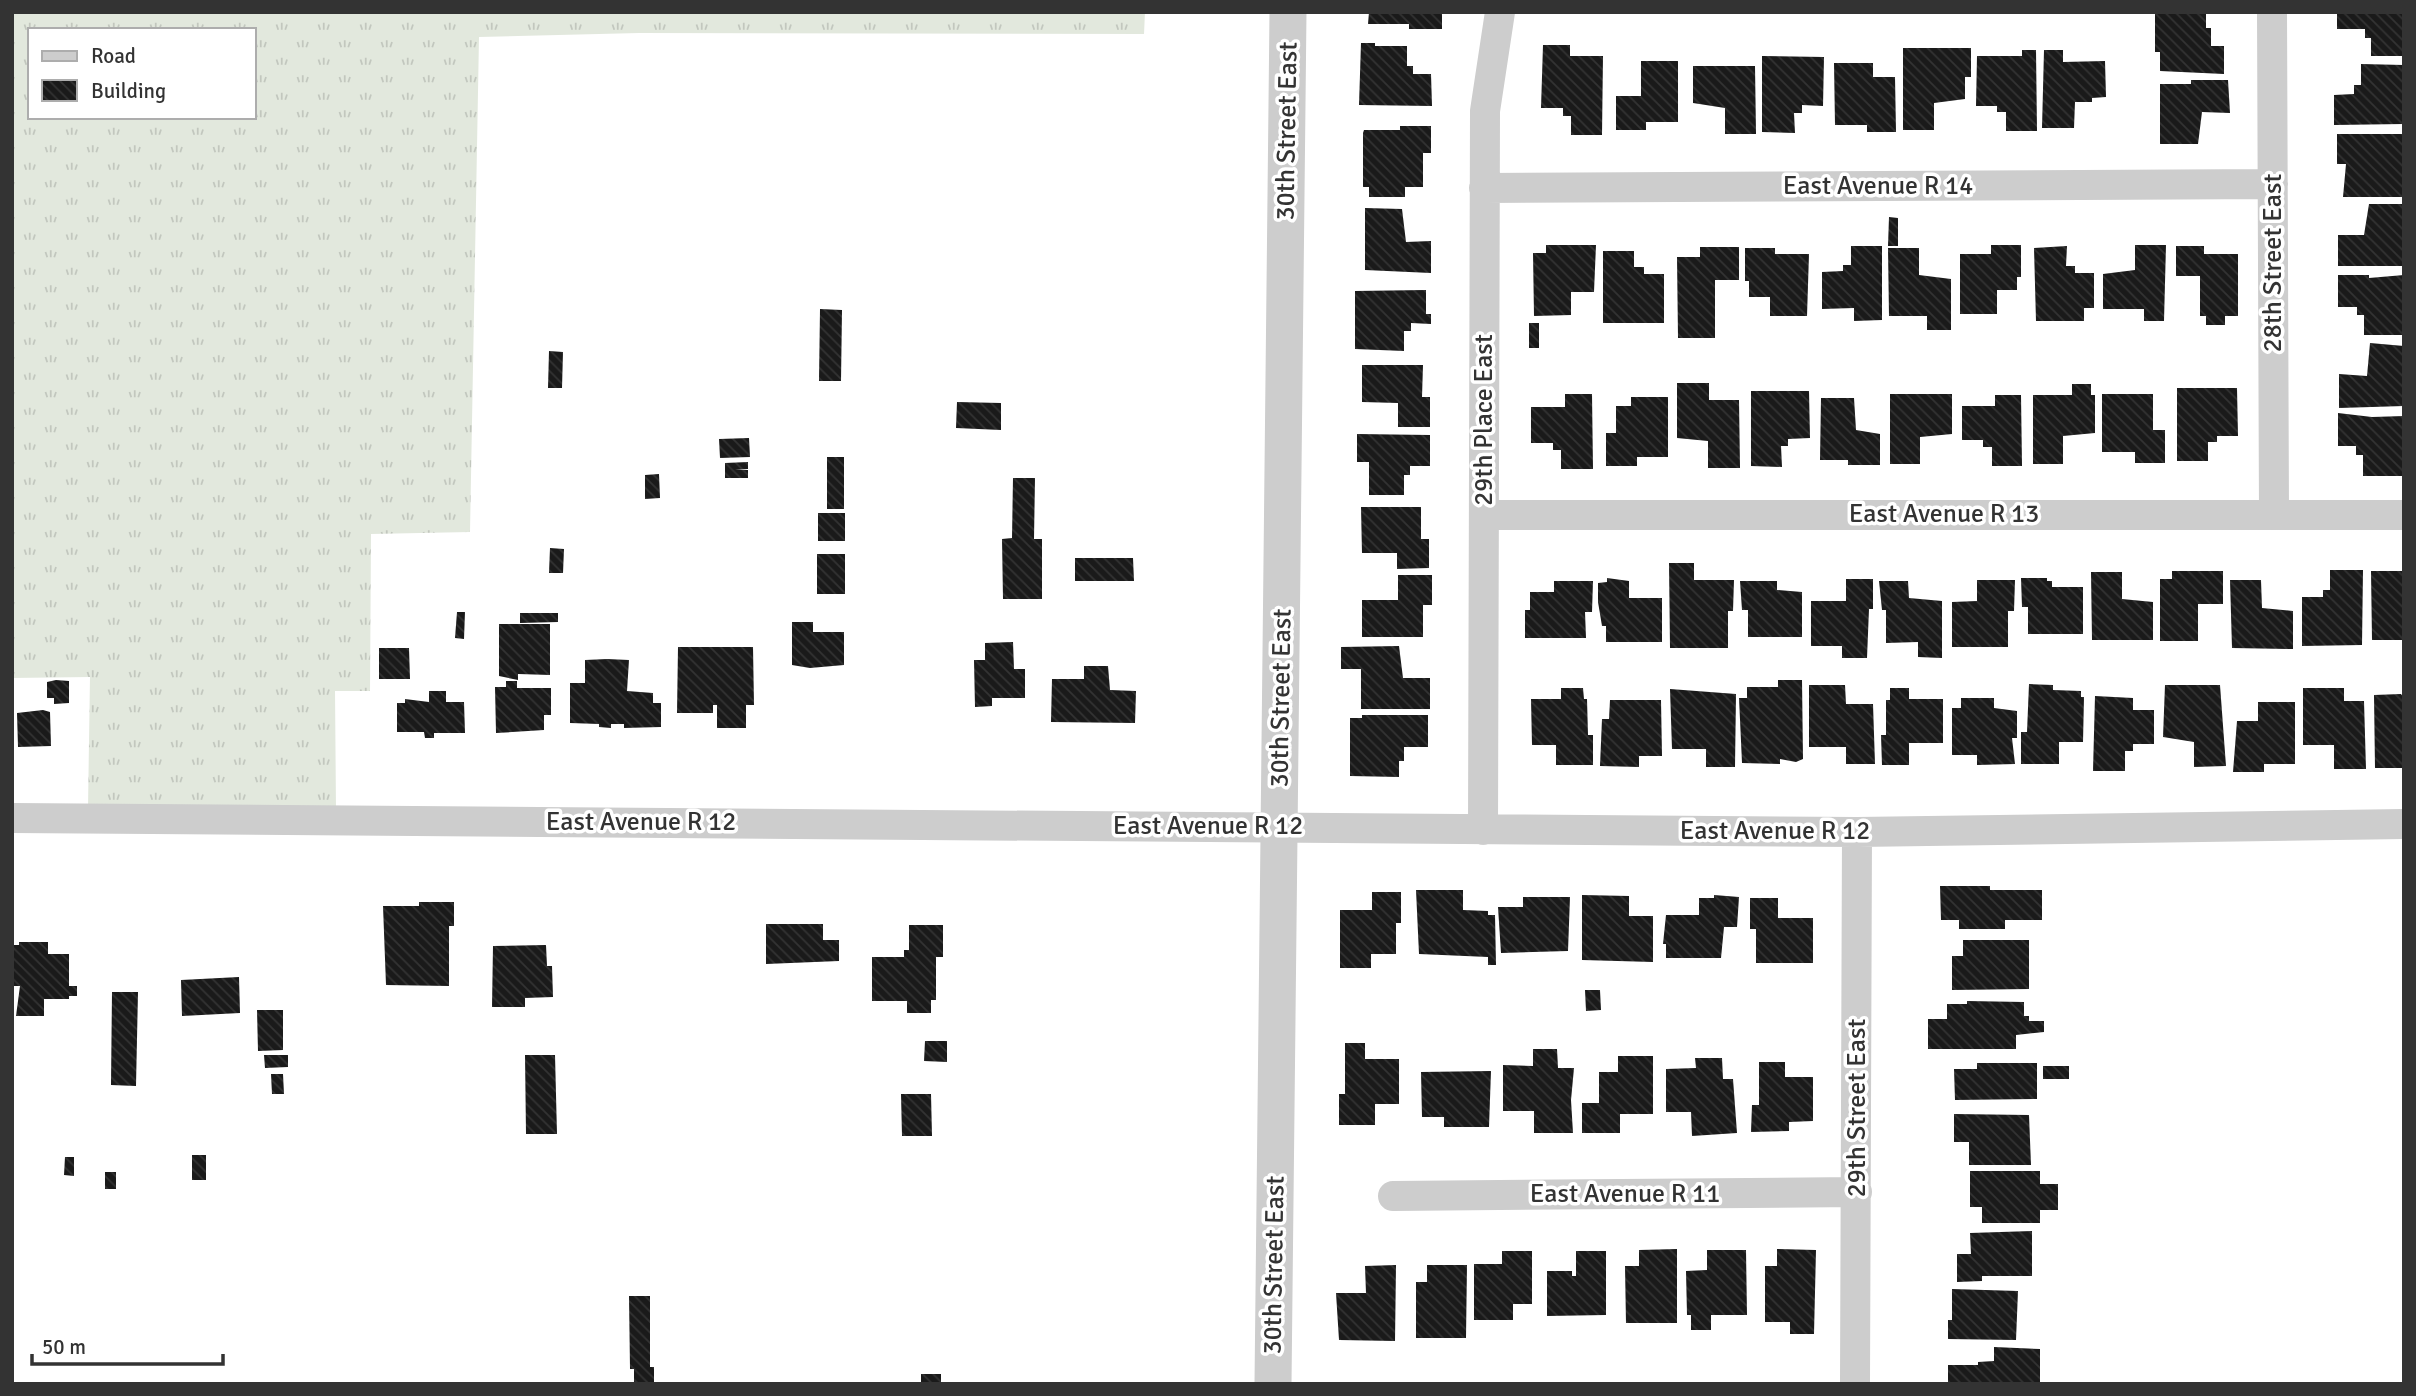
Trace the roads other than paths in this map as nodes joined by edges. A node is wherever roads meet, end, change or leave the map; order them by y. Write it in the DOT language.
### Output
graph roads {
  1 [pos="1288,12"];
  2 [pos="1500,12"];
  3 [pos="2272,12"];
  4 [pos="2273,184"];
  5 [pos="1484,188"];
  6 [pos="2274,514"];
  7 [pos="2404,514"];
  8 [pos="1484,515"];
  9 [pos="12,818"];
  10 [pos="2404,824"];
  11 [pos="1280,826"];
  12 [pos="1483,830"];
  13 [pos="1857,832"];
  14 [pos="1857,1192"];
  15 [pos="1393,1196"];
  16 [pos="1273,1384"];
  17 [pos="1856,1384"];
  1 -- 11 [label="street, 30th Street East"];
  2 -- 5 [label="street, 29th Place East"];
  3 -- 4 [label="street, 28th Street East"];
  4 -- 5 [label="street, East Avenue R 14"];
  4 -- 6 [label="street, 28th Street East"];
  5 -- 8 [label="street, 29th Place East"];
  6 -- 7 [label="street, East Avenue R 13"];
  6 -- 8 [label="street, East Avenue R 13"];
  8 -- 12 [label="street, 29th Place East"];
  9 -- 11 [label="street, East Avenue R 12"];
  10 -- 13 [label="street, East Avenue R 12"];
  11 -- 12 [label="street, East Avenue R 12"];
  11 -- 16 [label="street, 30th Street East"];
  12 -- 13 [label="street, East Avenue R 12"];
  13 -- 14 [label="street, 29th Street East"];
  14 -- 15 [label="street, East Avenue R 11"];
  14 -- 17 [label="street, 29th Street East"];
}
